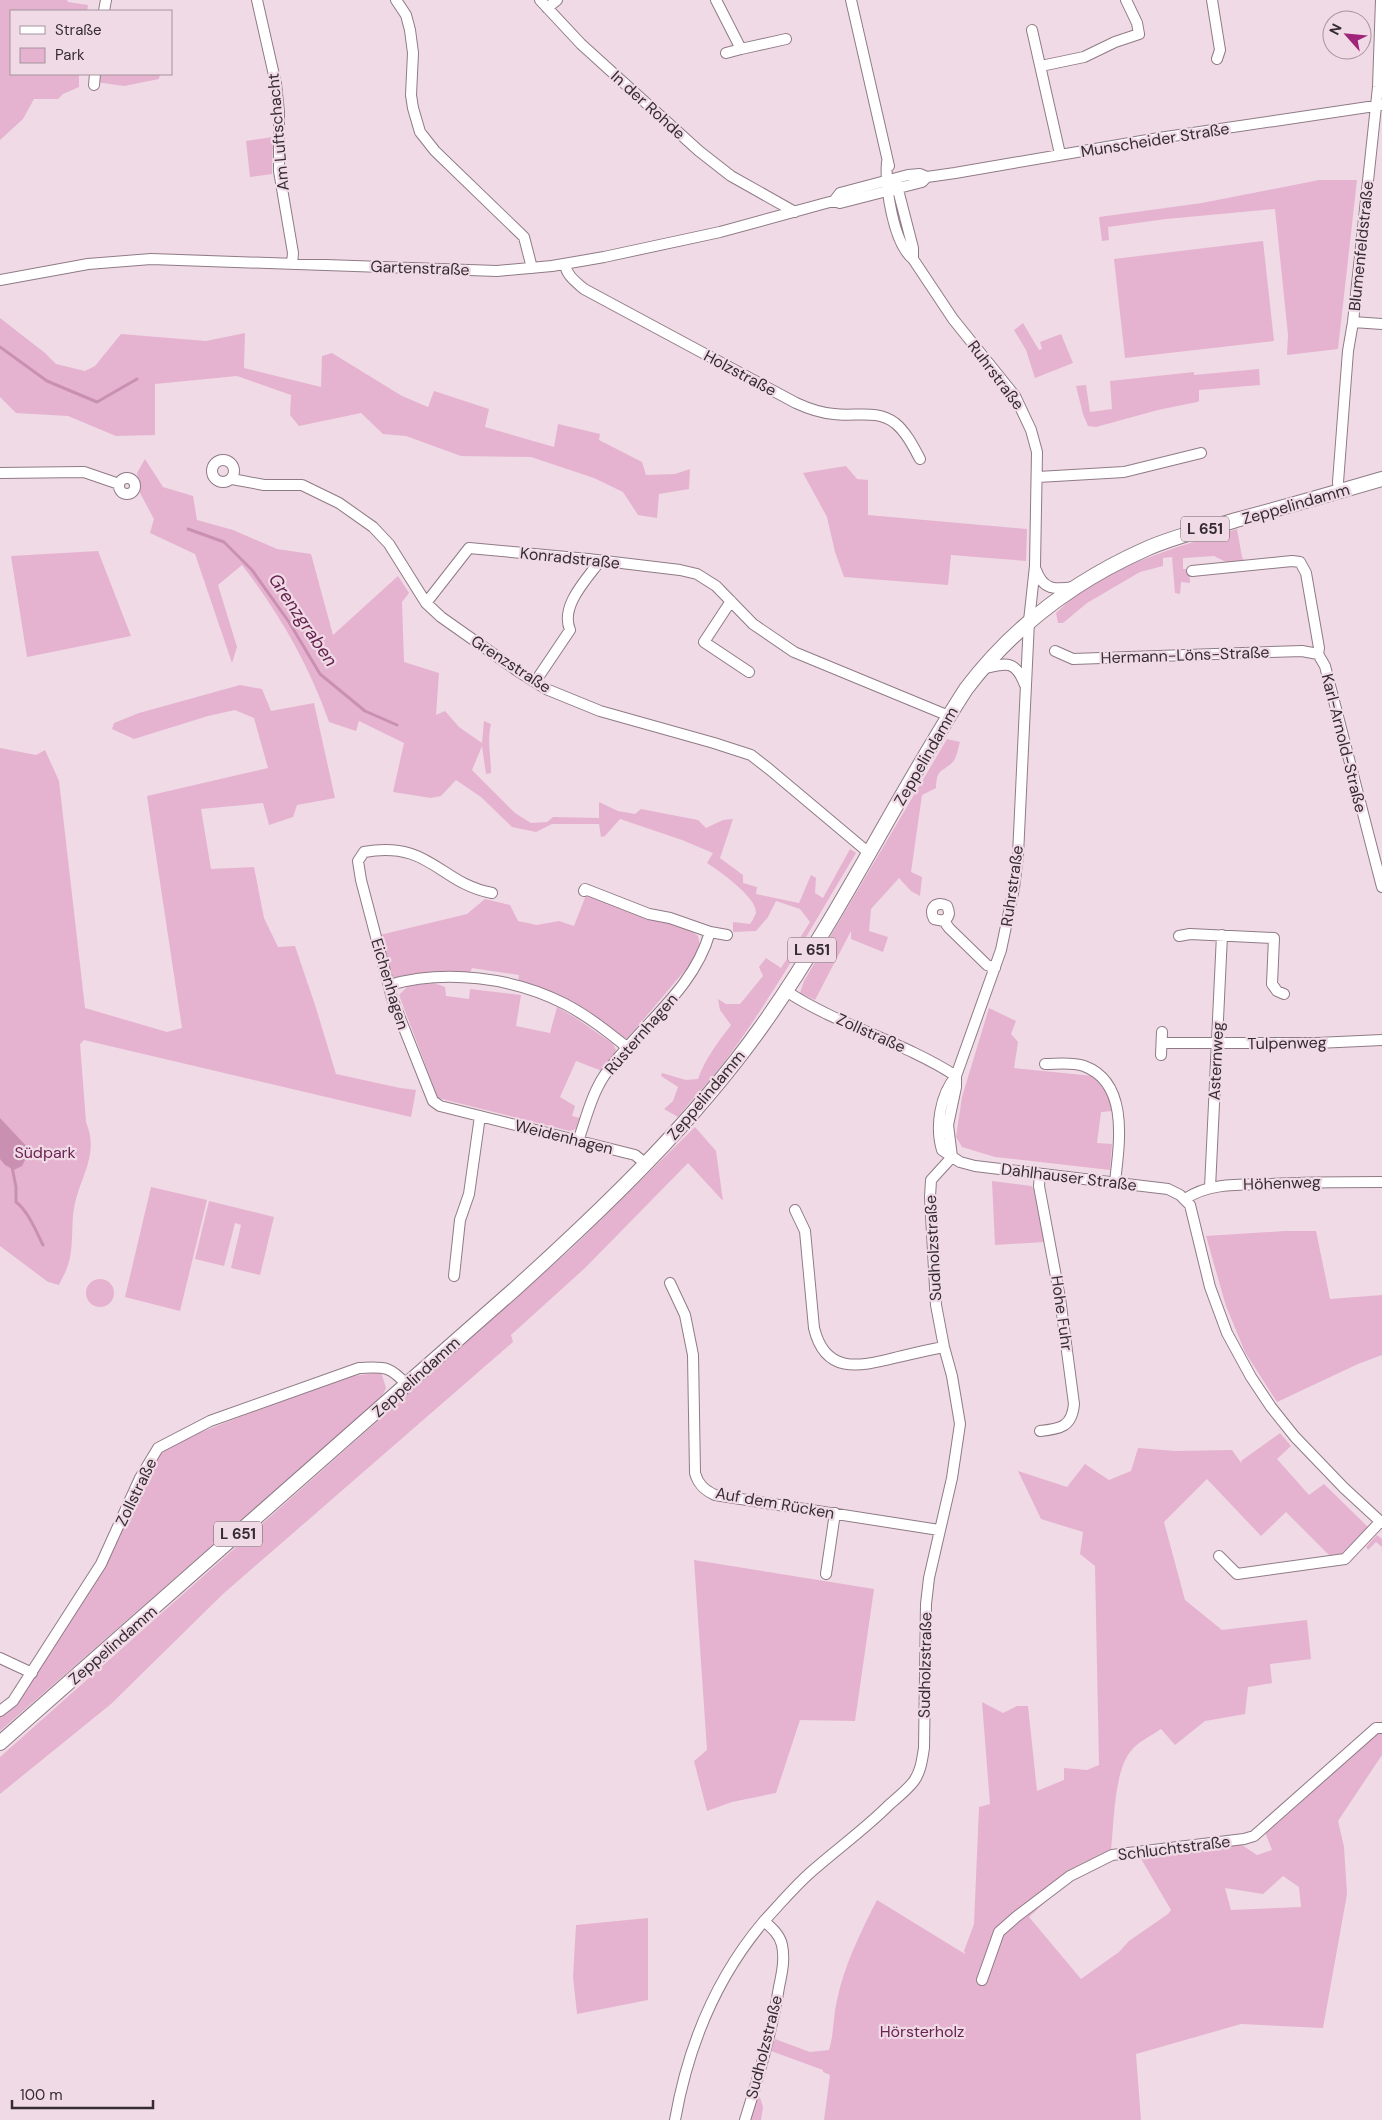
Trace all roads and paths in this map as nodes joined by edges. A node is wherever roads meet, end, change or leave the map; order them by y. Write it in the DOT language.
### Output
graph roads {
  1 [pos="257,0"];
  2 [pos="396,0"];
  3 [pos="557,0"];
  4 [pos="716,0"];
  5 [pos="851,0"];
  6 [pos="1126,0"];
  7 [pos="1212,0"];
  8 [pos="1381,0"];
  9 [pos="544,4"];
  10 [pos="1032,30"];
  11 [pos="786,39"];
  12 [pos="741,49"];
  13 [pos="726,53"];
  14 [pos="1217,59"];
  15 [pos="1041,66"];
  16 [pos="95,75"];
  17 [pos="94,85"];
  18 [pos="1379,105"];
  19 [pos="1060,154"];
  20 [pos="891,184"];
  21 [pos="767,196"];
  22 [pos="795,212"];
  23 [pos="768,220"];
  24 [pos="292,264"];
  25 [pos="565,264"];
  26 [pos="532,268"];
  27 [pos="0,280"];
  28 [pos="1353,322"];
  29 [pos="1382,324"];
  30 [pos="1201,453"];
  31 [pos="920,459"];
  32 [pos="0,473"];
  33 [pos="1038,477"];
  34 [pos="232,479"];
  35 [pos="1382,479"];
  36 [pos="119,484"];
  37 [pos="1339,491"];
  38 [pos="600,561"];
  39 [pos="1035,566"];
  40 [pos="1192,571"];
  41 [pos="1077,586"];
  42 [pos="731,601"];
  43 [pos="426,604"];
  44 [pos="1029,621"];
  45 [pos="1054,651"];
  46 [pos="1318,654"];
  47 [pos="981,670"];
  48 [pos="749,672"];
  49 [pos="535,682"];
  50 [pos="1026,688"];
  51 [pos="949,716"];
  52 [pos="869,853"];
  53 [pos="1382,887"];
  54 [pos="584,891"];
  55 [pos="492,893"];
  56 [pos="944,921"];
  57 [pos="710,932"];
  58 [pos="1222,934"];
  59 [pos="727,935"];
  60 [pos="1179,936"];
  61 [pos="995,968"];
  62 [pos="389,985"];
  63 [pos="786,991"];
  64 [pos="1284,994"];
  65 [pos="1162,1032"];
  66 [pos="1382,1040"];
  67 [pos="1162,1043"];
  68 [pos="1217,1044"];
  69 [pos="628,1048"];
  70 [pos="1161,1055"];
  71 [pos="1046,1064"];
  72 [pos="956,1076"];
  73 [pos="434,1103"];
  74 [pos="480,1116"];
  75 [pos="578,1141"];
  76 [pos="952,1157"];
  77 [pos="646,1164"];
  78 [pos="1040,1174"];
  79 [pos="1115,1182"];
  80 [pos="1382,1182"];
  81 [pos="1210,1188"];
  82 [pos="1185,1199"];
  83 [pos="795,1210"];
  84 [pos="454,1276"];
  85 [pos="670,1283"];
  86 [pos="944,1347"];
  87 [pos="407,1385"];
  88 [pos="1040,1432"];
  89 [pos="836,1513"];
  90 [pos="1381,1523"];
  91 [pos="940,1530"];
  92 [pos="1220,1556"];
  93 [pos="826,1574"];
  94 [pos="0,1658"];
  95 [pos="32,1672"];
  96 [pos="0,1711"];
  97 [pos="1382,1728"];
  98 [pos="0,1744"];
  99 [pos="764,1921"];
  100 [pos="982,1980"];
  101 [pos="675,2120"];
  102 [pos="745,2120"];
  1 -- 24 [label="street, Am Luftschacht"];
  2 -- 26 [label="street"];
  3 -- 9 [label="street"];
  4 -- 12 [label="street"];
  5 -- 20 [label="street, Ruhrstraße"];
  6 -- 15 [label="street"];
  7 -- 14 [label="street"];
  8 -- 18 [label="street, Blumenfeldstraße"];
  9 -- 21 [label="street, In der Rohde"];
  10 -- 15 [label="street"];
  11 -- 12 [label="street"];
  12 -- 13 [label="street"];
  15 -- 19 [label="street"];
  16 -- 17 [label="street"];
  18 -- 19 [label="street, Munscheider Straße"];
  18 -- 28 [label="street, Blumenfeldstraße"];
  19 -- 20 [label="street, Munscheider Straße"];
  20 -- 22 [label="street, Gartenstraße"];
  20 -- 33 [label="street, Ruhrstraße"];
  21 -- 22 [label="street, In der Rohde"];
  21 -- 23 [label="street"];
  22 -- 23 [label="street, Gartenstraße"];
  23 -- 25 [label="street, Gartenstraße"];
  24 -- 26 [label="street, Gartenstraße"];
  24 -- 27 [label="street, Gartenstraße"];
  25 -- 26 [label="street, Gartenstraße"];
  25 -- 31 [label="street, Holzstraße"];
  28 -- 29 [label="street"];
  28 -- 37 [label="street, Blumenfeldstraße"];
  30 -- 33 [label="street"];
  32 -- 36 [label="street"];
  33 -- 39 [label="street, Ruhrstraße"];
  34 -- 43 [label="street, Grenzstraße"];
  35 -- 37 [label="main road, Zeppelindamm / L 651"];
  37 -- 41 [label="main road, Zeppelindamm / L 651"];
  38 -- 42 [label="street, Konradstraße"];
  38 -- 43 [label="street, Konradstraße"];
  38 -- 49 [label="street"];
  39 -- 41 [label="street"];
  39 -- 44 [label="street, Ruhrstraße"];
  40 -- 46 [label="street, Karl-Arnold-Straße"];
  41 -- 44 [label="main road, Zeppelindamm / L 651"];
  42 -- 48 [label="street"];
  42 -- 51 [label="street, Konradstraße"];
  43 -- 49 [label="street, Grenzstraße"];
  44 -- 47 [label="main road, Zeppelindamm / L 651"];
  44 -- 50 [label="street, Ruhrstraße"];
  45 -- 46 [label="street, Hermann-Löns-Straße"];
  46 -- 53 [label="street, Karl-Arnold-Straße"];
  47 -- 50 [label="street"];
  47 -- 51 [label="main road, Zeppelindamm / L 651"];
  49 -- 52 [label="street, Grenzstraße"];
  50 -- 61 [label="street, Ruhrstraße"];
  51 -- 52 [label="main road, Zeppelindamm / L 651"];
  52 -- 63 [label="main road, Zeppelindamm / L 651"];
  54 -- 57 [label="street"];
  55 -- 62 [label="street, Eichenhagen"];
  56 -- 61 [label="street"];
  57 -- 59 [label="street"];
  57 -- 69 [label="street, Rüsternhagen"];
  58 -- 60 [label="street"];
  58 -- 64 [label="street"];
  58 -- 68 [label="street, Asternweg"];
  61 -- 72 [label="street, Ruhrstraße"];
  62 -- 69 [label="street"];
  62 -- 73 [label="street, Eichenhagen"];
  63 -- 72 [label="street, Zollstraße"];
  63 -- 77 [label="main road, Zeppelindamm / L 651"];
  65 -- 67 [label="street"];
  66 -- 68 [label="street, Tulpenweg"];
  67 -- 68 [label="street, Tulpenweg"];
  67 -- 70 [label="street"];
  68 -- 81 [label="street, Asternweg"];
  69 -- 75 [label="street, Rüsternhagen"];
  71 -- 79 [label="street"];
  72 -- 76 [label="street, Ruhrstraße"];
  73 -- 74 [label="street, Weidenhagen"];
  74 -- 75 [label="street, Weidenhagen"];
  74 -- 84 [label="street"];
  75 -- 77 [label="street, Weidenhagen"];
  76 -- 78 [label="street, Dahlhauser Straße"];
  76 -- 86 [label="street, Sudholzstraße"];
  77 -- 87 [label="main road, Zeppelindamm / L 651"];
  78 -- 79 [label="street, Dahlhauser Straße"];
  78 -- 88 [label="street, Hohe Fuhr"];
  79 -- 82 [label="street, Dahlhauser Straße"];
  80 -- 81 [label="street, Höhenweg"];
  81 -- 82 [label="street, Höhenweg"];
  82 -- 90 [label="street"];
  83 -- 86 [label="street"];
  85 -- 89 [label="street, Auf dem Rücken"];
  86 -- 91 [label="street, Sudholzstraße"];
  87 -- 95 [label="street, Zollstraße"];
  87 -- 98 [label="main road, Zeppelindamm / L 651"];
  89 -- 91 [label="street, Auf dem Rücken"];
  89 -- 93 [label="street"];
  90 -- 92 [label="street"];
  91 -- 99 [label="street, Sudholzstraße"];
  94 -- 95 [label="street"];
  95 -- 96 [label="street, Zollstraße"];
  97 -- 100 [label="street, Schluchtstraße"];
  99 -- 101 [label="street, Sudholzstraße"];
  99 -- 102 [label="street, Sudholzstraße"];
}
